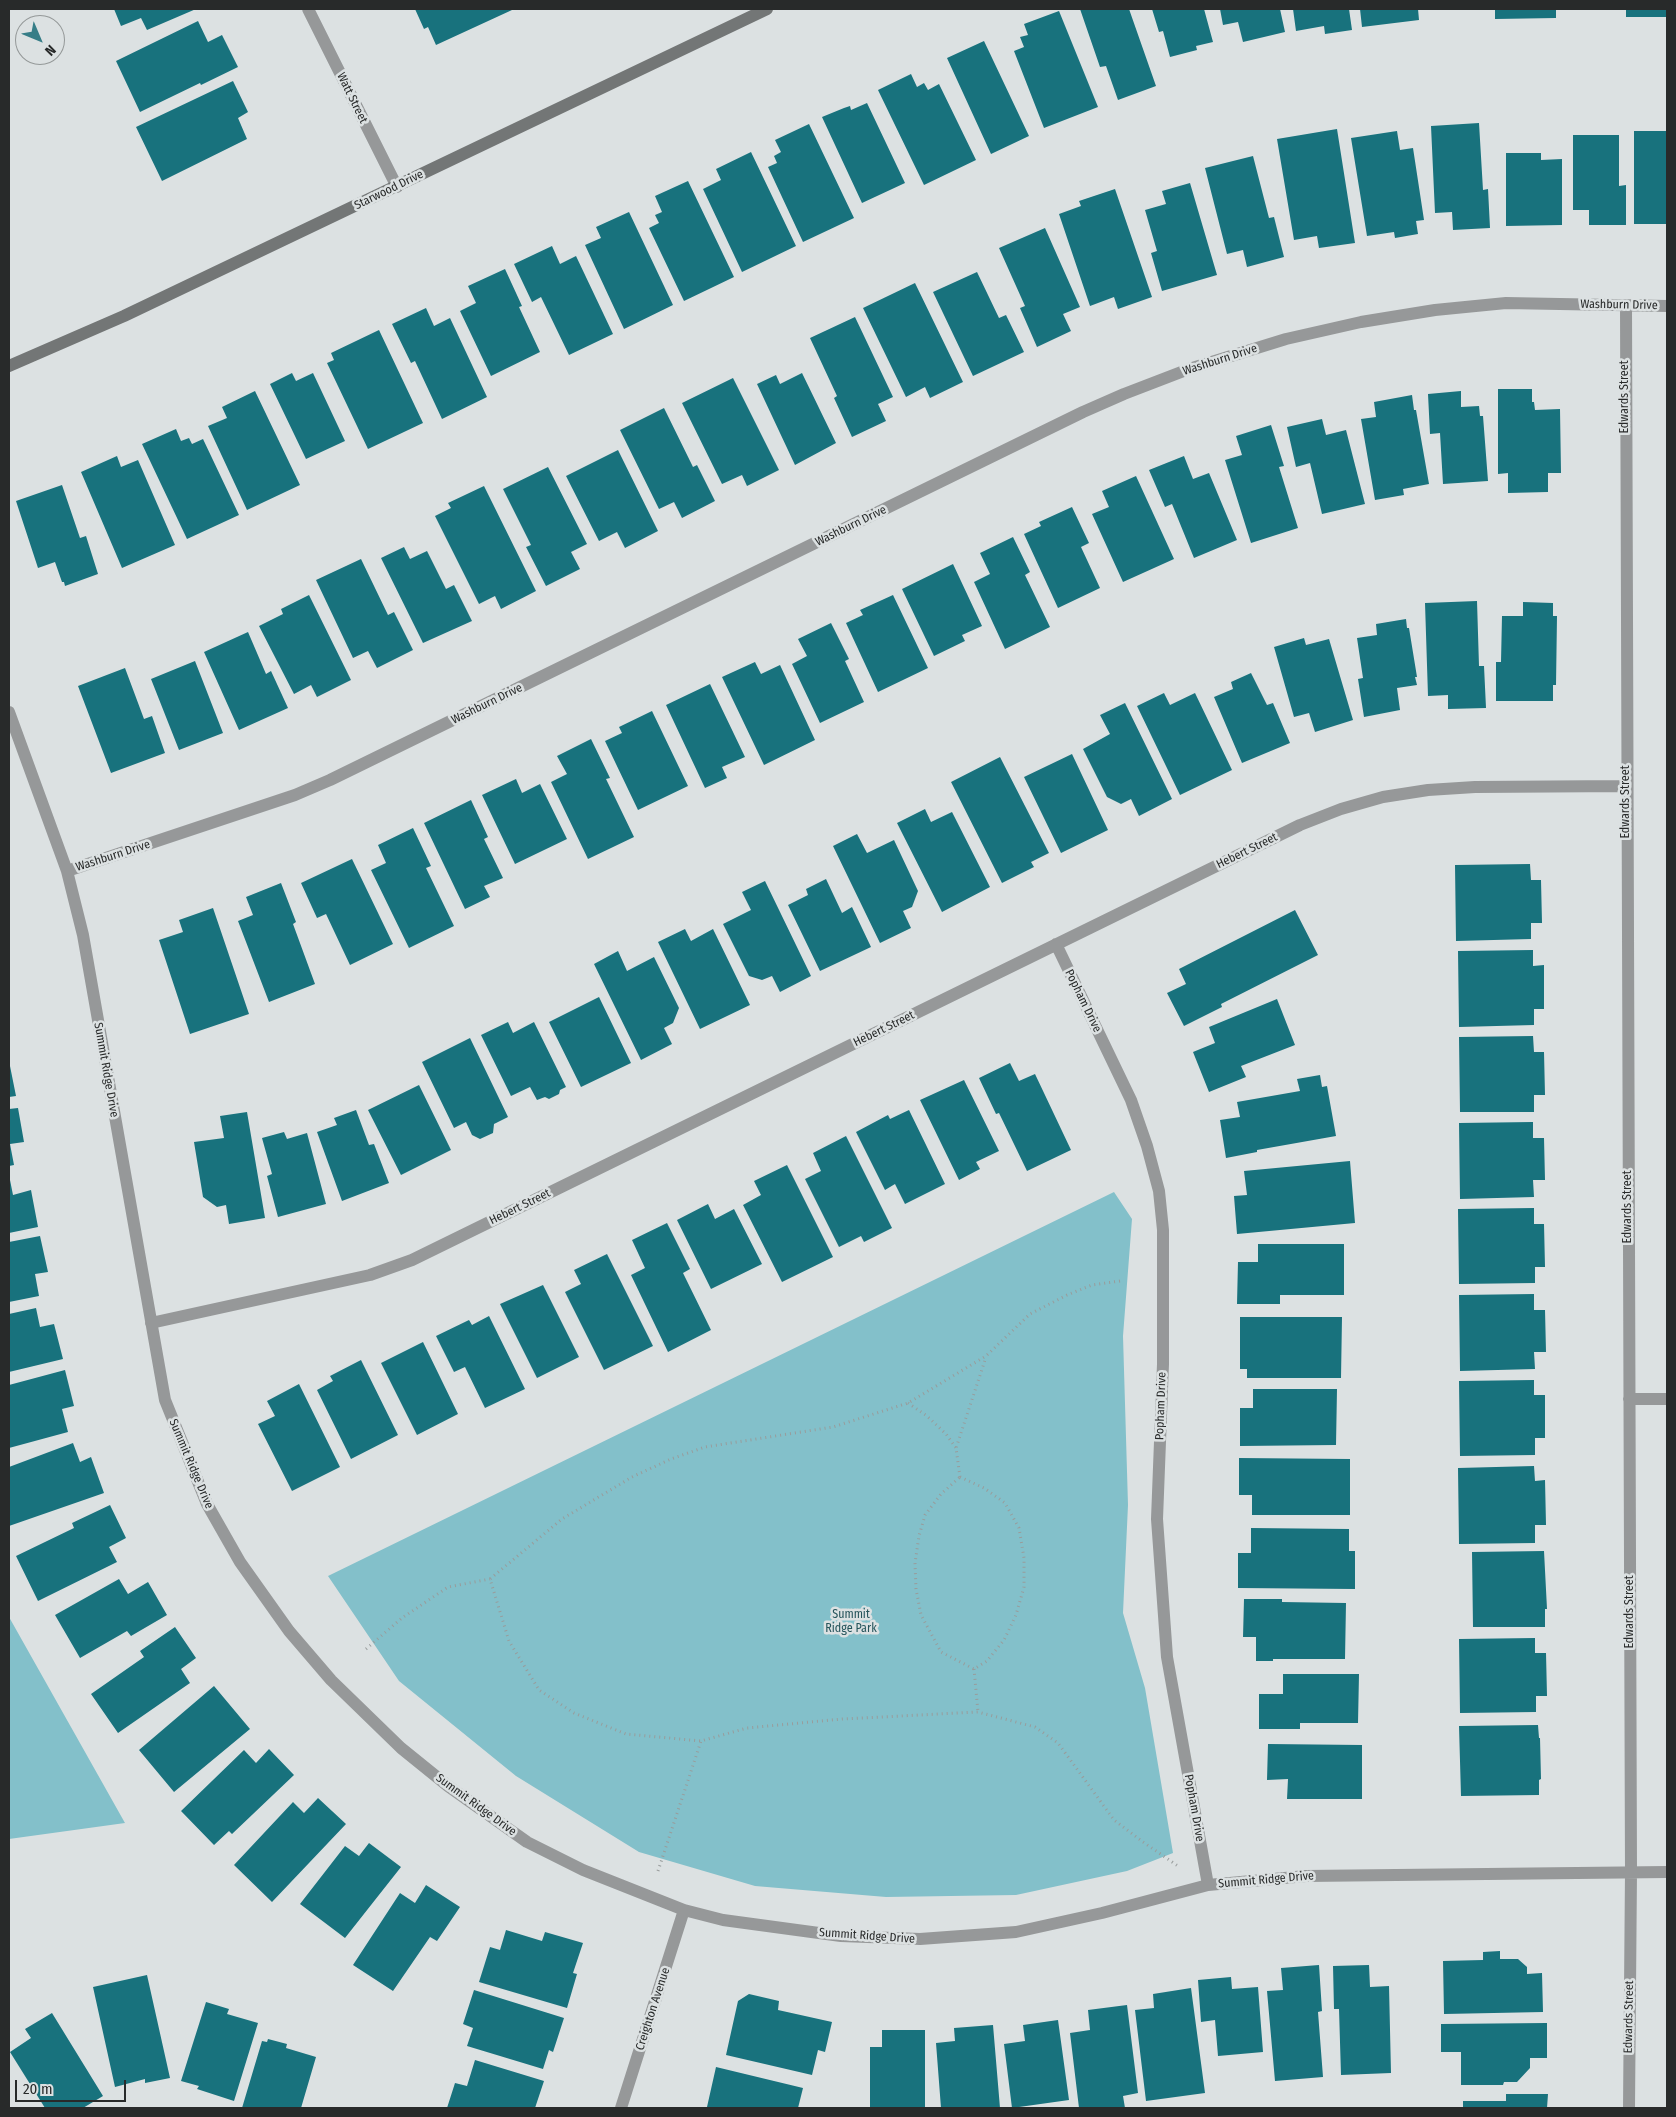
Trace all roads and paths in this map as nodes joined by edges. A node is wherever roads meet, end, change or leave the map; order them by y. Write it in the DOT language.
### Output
graph roads {
  1 [pos="308,9"];
  2 [pos="767,9"];
  3 [pos="397,187"];
  4 [pos="1626,306"];
  5 [pos="1667,306"];
  6 [pos="9,366"];
  7 [pos="9,712"];
  8 [pos="1626,786"];
  9 [pos="67,871"];
  10 [pos="1056,944"];
  11 [pos="1120,1281"];
  12 [pos="150,1323"];
  13 [pos="986,1356"];
  14 [pos="1629,1398"];
  15 [pos="1667,1398"];
  16 [pos="908,1403"];
  17 [pos="956,1448"];
  18 [pos="960,1477"];
  19 [pos="490,1579"];
  20 [pos="366,1649"];
  21 [pos="974,1669"];
  22 [pos="978,1712"];
  23 [pos="701,1742"];
  24 [pos="1631,1872"];
  25 [pos="1667,1872"];
  26 [pos="657,1874"];
  27 [pos="1208,1885"];
  28 [pos="684,1910"];
  29 [pos="621,2108"];
  30 [pos="1628,2108"];
  1 -- 3 [label="street, Watt Street"];
  2 -- 3 [label="street, Starwood Drive"];
  3 -- 6 [label="street, Starwood Drive"];
  4 -- 5 [label="street, Washburn Drive"];
  4 -- 8 [label="street, Edwards Street"];
  4 -- 9 [label="street, Washburn Drive"];
  7 -- 9 [label="street, Summit Ridge Drive"];
  8 -- 10 [label="street, Hebert Street"];
  8 -- 14 [label="street, Edwards Street"];
  9 -- 12 [label="street, Summit Ridge Drive"];
  10 -- 12 [label="street, Hebert Street"];
  10 -- 27 [label="street, Popham Drive"];
  11 -- 13 [label="path"];
  12 -- 28 [label="street, Summit Ridge Drive"];
  13 -- 16 [label="path"];
  13 -- 17 [label="path"];
  14 -- 15 [label="street"];
  14 -- 24 [label="street, Edwards Street"];
  16 -- 17 [label="path"];
  16 -- 19 [label="path"];
  17 -- 18 [label="path"];
  18 -- 21 [label="path"];
  18 -- 21 [label="path"];
  19 -- 20 [label="path"];
  19 -- 23 [label="path"];
  21 -- 22 [label="path"];
  22 -- 23 [label="path"];
  22 -- 27 [label="path"];
  23 -- 26 [label="path"];
  24 -- 25 [label="street, Summit Ridge Drive"];
  24 -- 27 [label="street, Summit Ridge Drive"];
  24 -- 30 [label="street, Edwards Street"];
  27 -- 28 [label="street, Summit Ridge Drive"];
  28 -- 29 [label="street, Creighton Avenue"];
}
